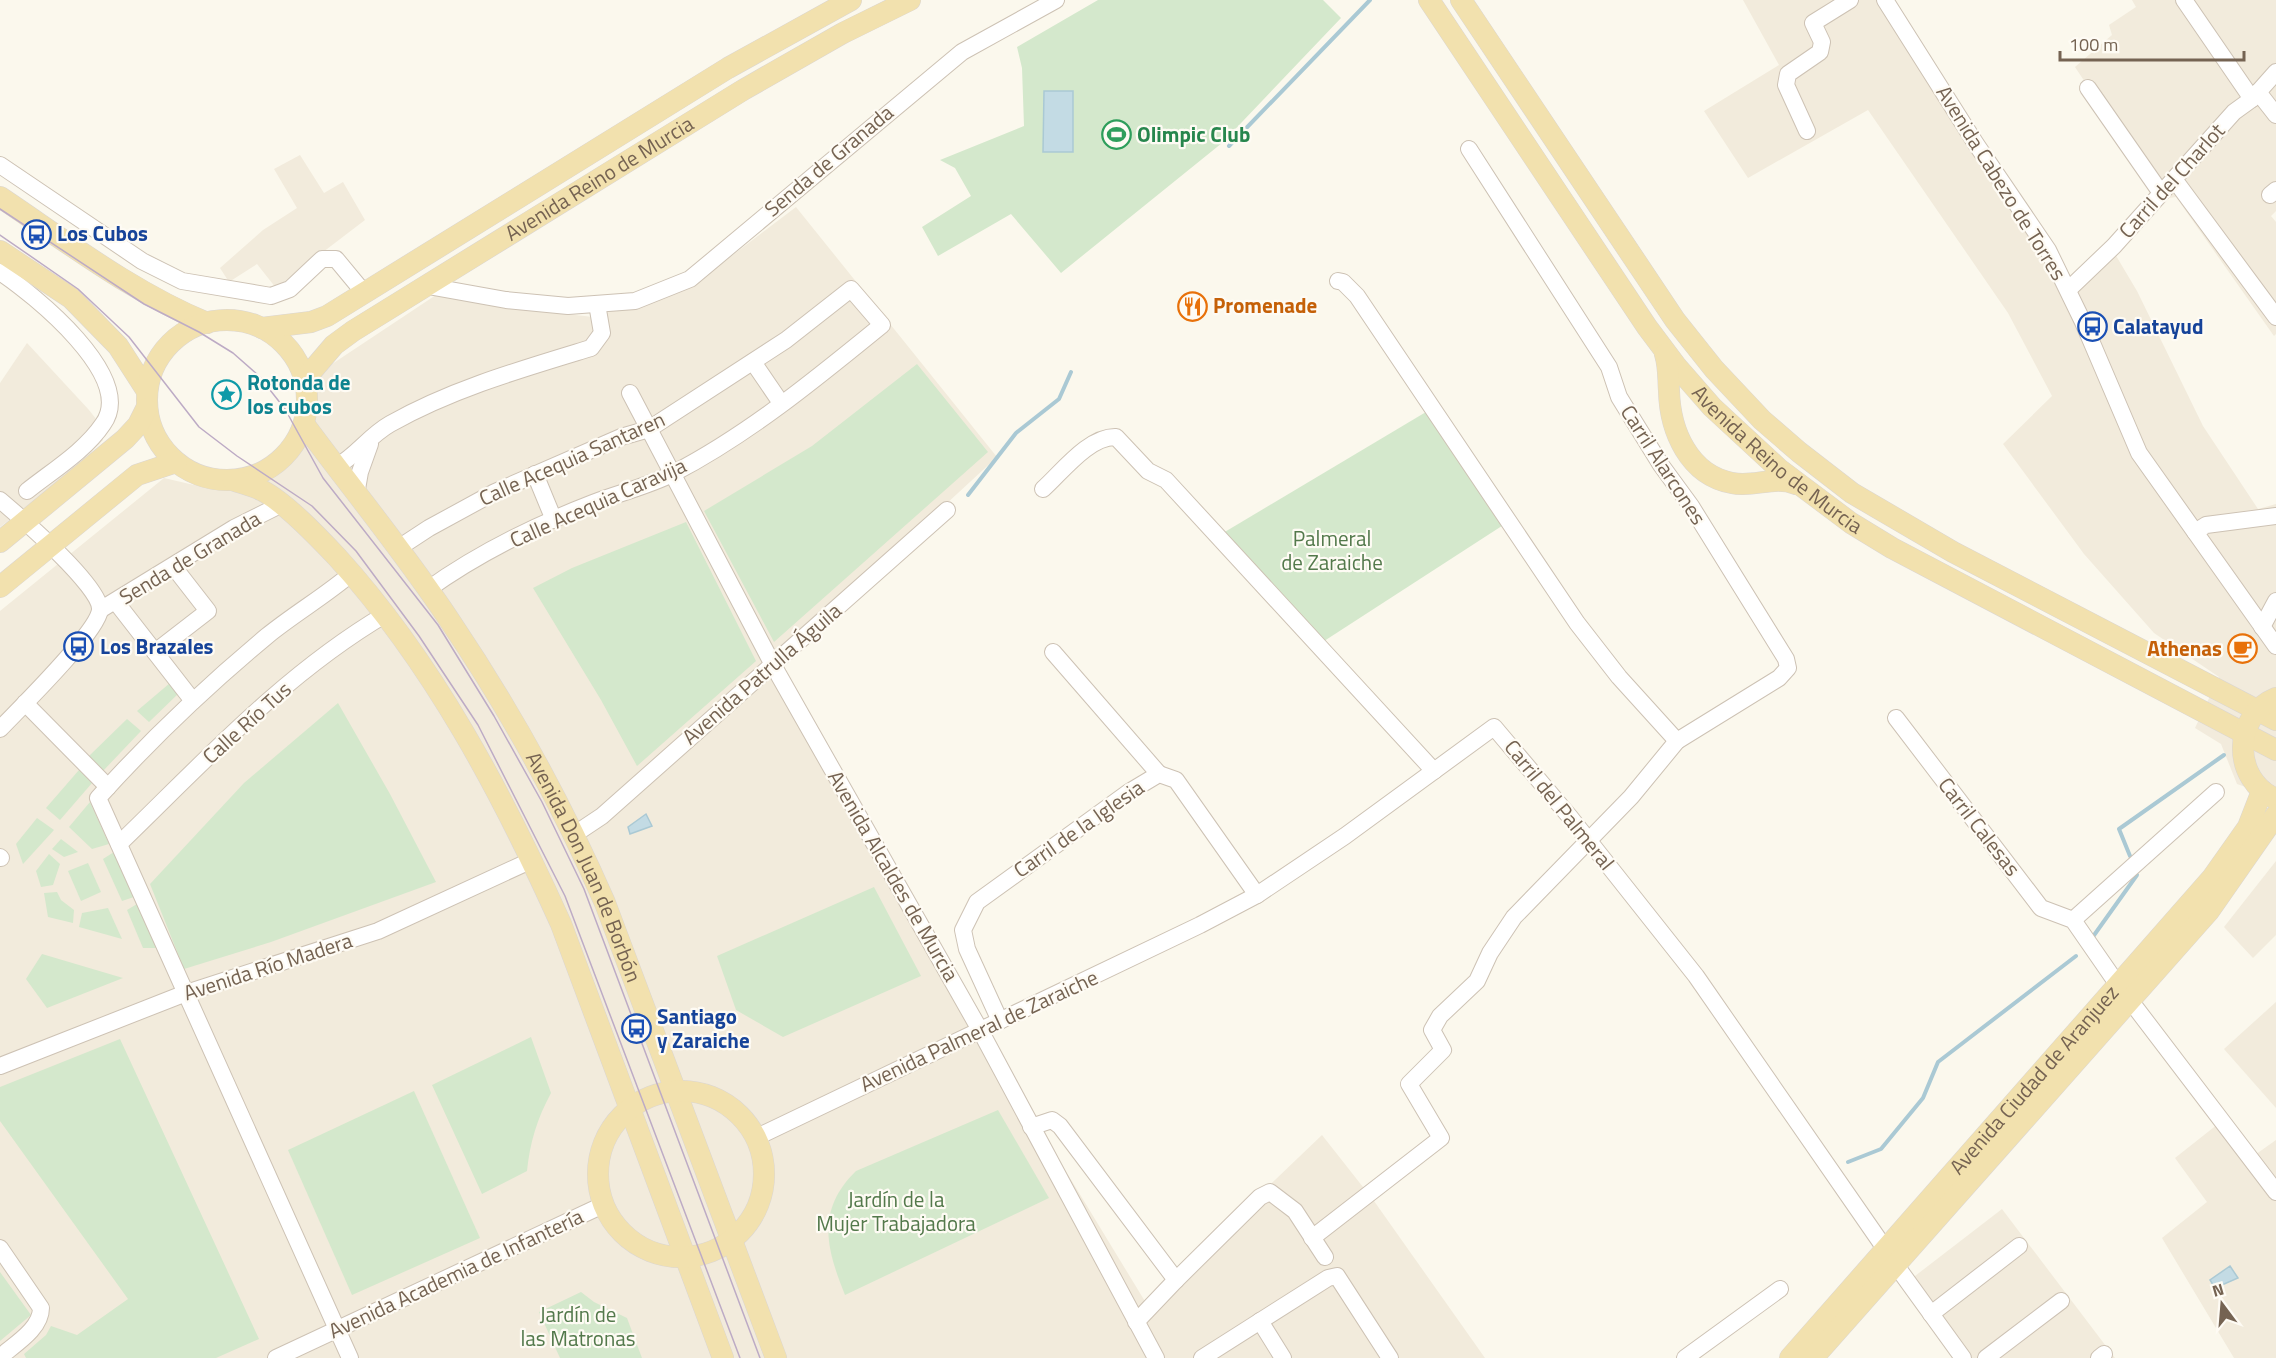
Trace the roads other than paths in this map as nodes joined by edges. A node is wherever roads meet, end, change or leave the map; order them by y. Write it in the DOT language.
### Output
graph roads {
  1 [pos="850,0"];
  2 [pos="910,0"];
  3 [pos="1056,0"];
  4 [pos="1429,0"];
  5 [pos="1461,0"];
  6 [pos="1850,0"];
  7 [pos="1885,0"];
  8 [pos="2184,0"];
  9 [pos="2276,72"];
  10 [pos="2088,88"];
  11 [pos="2255,95"];
  12 [pos="2276,114"];
  13 [pos="1808,131"];
  14 [pos="1469,149"];
  15 [pos="0,165"];
  16 [pos="2174,179"];
  17 [pos="2162,193"];
  18 [pos="0,197"];
  19 [pos="0,251"];
  20 [pos="0,272"];
  21 [pos="1338,281"];
  22 [pos="428,286"];
  23 [pos="2068,290"];
  24 [pos="365,294"];
  25 [pos="597,304"];
  26 [pos="2276,317"];
  27 [pos="207,322"];
  28 [pos="882,325"];
  29 [pos="262,328"];
  30 [pos="1661,346"];
  31 [pos="753,362"];
  32 [pos="305,379"];
  33 [pos="630,393"];
  34 [pos="147,400"];
  35 [pos="782,404"];
  36 [pos="304,424"];
  37 [pos="649,429"];
  38 [pos="1778,434"];
  39 [pos="374,435"];
  40 [pos="176,462"];
  41 [pos="336,467"];
  42 [pos="1781,471"];
  43 [pos="535,474"];
  44 [pos="672,474"];
  45 [pos="233,480"];
  46 [pos="1758,482"];
  47 [pos="1798,484"];
  48 [pos="1043,489"];
  49 [pos="27,491"];
  50 [pos="356,495"];
  51 [pos="0,500"];
  52 [pos="280,505"];
  53 [pos="947,510"];
  54 [pos="2276,516"];
  55 [pos="554,520"];
  56 [pos="25,522"];
  57 [pos="2195,532"];
  58 [pos="0,542"];
  59 [pos="50,546"];
  60 [pos="397,549"];
  61 [pos="173,566"];
  62 [pos="352,573"];
  63 [pos="0,587"];
  64 [pos="427,590"];
  65 [pos="2276,601"];
  66 [pos="116,602"];
  67 [pos="100,610"];
  68 [pos="386,614"];
  69 [pos="2262,627"];
  70 [pos="2276,646"];
  71 [pos="155,652"];
  72 [pos="1053,652"];
  73 [pos="773,665"];
  74 [pos="193,701"];
  75 [pos="25,703"];
  76 [pos="2271,704"];
  77 [pos="1896,718"];
  78 [pos="0,729"];
  79 [pos="2244,733"];
  80 [pos="1677,741"];
  81 [pos="2276,750"];
  82 [pos="1434,771"];
  83 [pos="1159,774"];
  84 [pos="108,787"];
  85 [pos="2216,792"];
  86 [pos="2269,795"];
  87 [pos="2276,815"];
  88 [pos="575,834"];
  89 [pos="1588,839"];
  90 [pos="119,844"];
  91 [pos="532,860"];
  92 [pos="1257,895"];
  93 [pos="2073,920"];
  94 [pos="2124,992"];
  95 [pos="186,993"];
  96 [pos="1000,1021"];
  97 [pos="981,1030"];
  98 [pos="0,1066"];
  99 [pos="675,1090"];
  100 [pos="630,1107"];
  101 [pos="1031,1127"];
  102 [pos="757,1137"];
  103 [pos="2276,1192"];
  104 [pos="603,1205"];
  105 [pos="1312,1238"];
  106 [pos="732,1240"];
  107 [pos="2019,1246"];
  108 [pos="0,1248"];
  109 [pos="686,1257"];
  110 [pos="1325,1257"];
  111 [pos="1890,1257"];
  112 [pos="1176,1280"];
  113 [pos="1780,1288"];
  114 [pos="2061,1301"];
  115 [pos="1931,1314"];
  116 [pos="1260,1321"];
  117 [pos="1136,1322"];
  118 [pos="337,1331"];
  119 [pos="0,1357"];
  120 [pos="720,1357"];
  121 [pos="276,1358"];
  122 [pos="350,1358"];
  123 [pos="776,1358"];
  124 [pos="1156,1358"];
  125 [pos="1202,1358"];
  126 [pos="1283,1358"];
  127 [pos="1390,1358"];
  128 [pos="1685,1358"];
  129 [pos="1790,1358"];
  130 [pos="1814,1358"];
  131 [pos="1963,1358"];
  132 [pos="1986,1358"];
  1 -- 24 [label="main road, Avenida Reino de Murcia"];
  2 -- 22 [label="main road, Avenida Reino de Murcia"];
  3 -- 25 [label="street, Senda de Granada"];
  4 -- 30 [label="main road, Avenida Reino de Murcia"];
  5 -- 38 [label="main road, Avenida Reino de Murcia"];
  6 -- 13 [label="street"];
  7 -- 23 [label="street, Avenida Cabezo de Torres"];
  8 -- 11 [label="street"];
  9 -- 11 [label="street, Carril del Charlot"];
  10 -- 17 [label="street"];
  11 -- 12 [label="street"];
  11 -- 16 [label="street, Carril del Charlot"];
  14 -- 80 [label="street, Carril Alarcones"];
  15 -- 24 [label="street"];
  16 -- 17 [label="street, Carril del Charlot"];
  16 -- 26 [label="street"];
  17 -- 23 [label="street, Carril del Charlot"];
  18 -- 27 [label="main road"];
  19 -- 34 [label="main road"];
  20 -- 49 [label="street"];
  21 -- 80 [label="street"];
  22 -- 25 [label="street, Senda de Granada"];
  22 -- 32 [label="main road, Avenida Reino de Murcia"];
  23 -- 57 [label="street, Avenida Cabezo de Torres"];
  24 -- 29 [label="main road, Avenida Reino de Murcia"];
  25 -- 39 [label="street"];
  27 -- 29 [label="main road"];
  27 -- 34 [label="main road"];
  28 -- 31 [label="street, Calle Acequia Santaren"];
  28 -- 35 [label="street, Calle Acequia Caravija"];
  29 -- 32 [label="main road"];
  30 -- 42 [label="main road, Avenida Reino de Murcia"];
  30 -- 46 [label="main road"];
  31 -- 35 [label="street"];
  31 -- 37 [label="street, Calle Acequia Santaren"];
  32 -- 36 [label="main road"];
  33 -- 37 [label="street, Avenida Alcaldes de Murcia"];
  34 -- 40 [label="main road"];
  34 -- 56 [label="main road"];
  35 -- 44 [label="street, Calle Acequia Caravija"];
  36 -- 41 [label="main road, Avenida Don Juan de Borbón"];
  36 -- 45 [label="main road"];
  37 -- 43 [label="street, Calle Acequia Santaren"];
  37 -- 44 [label="street, Avenida Alcaldes de Murcia"];
  38 -- 42 [label="main road"];
  38 -- 76 [label="main road, Avenida Reino de Murcia"];
  39 -- 41 [label="street"];
  39 -- 50 [label="street"];
  40 -- 45 [label="main road"];
  40 -- 59 [label="main road"];
  41 -- 50 [label="main road, Avenida Don Juan de Borbón"];
  42 -- 46 [label="main road"];
  42 -- 47 [label="main road, Avenida Reino de Murcia"];
  43 -- 55 [label="street"];
  43 -- 60 [label="street, Calle Acequia Santaren"];
  44 -- 55 [label="street, Calle Acequia Caravija"];
  44 -- 73 [label="street, Avenida Alcaldes de Murcia"];
  45 -- 52 [label="main road, Avenida Don Juan de Borbón"];
  46 -- 47 [label="main road"];
  47 -- 79 [label="main road, Avenida Reino de Murcia"];
  48 -- 82 [label="street"];
  50 -- 60 [label="main road, Avenida Don Juan de Borbón"];
  51 -- 56 [label="street"];
  52 -- 61 [label="street, Senda de Granada"];
  52 -- 62 [label="main road, Avenida Don Juan de Borbón"];
  53 -- 73 [label="street, Avenida Patrulla Águila"];
  54 -- 57 [label="street"];
  55 -- 64 [label="street, Calle Acequia Caravija"];
  56 -- 58 [label="main road"];
  56 -- 59 [label="street"];
  57 -- 69 [label="street, Avenida Cabezo de Torres"];
  59 -- 63 [label="main road"];
  59 -- 67 [label="street"];
  60 -- 64 [label="main road, Avenida Don Juan de Borbón"];
  61 -- 66 [label="street, Senda de Granada"];
  61 -- 71 [label="street"];
  62 -- 68 [label="main road, Avenida Don Juan de Borbón"];
  62 -- 74 [label="street"];
  64 -- 88 [label="main road, Avenida Don Juan de Borbón"];
  65 -- 69 [label="street"];
  66 -- 67 [label="street, Senda de Granada"];
  66 -- 71 [label="street"];
  67 -- 75 [label="street"];
  68 -- 90 [label="street, Calle Río Tus"];
  68 -- 91 [label="main road, Avenida Don Juan de Borbón"];
  69 -- 70 [label="street, Avenida Cabezo de Torres"];
  71 -- 74 [label="street"];
  72 -- 83 [label="street"];
  73 -- 88 [label="street, Avenida Patrulla Águila"];
  73 -- 97 [label="street, Avenida Alcaldes de Murcia"];
  74 -- 84 [label="street"];
  75 -- 78 [label="street"];
  75 -- 84 [label="street"];
  76 -- 79 [label="main road"];
  77 -- 93 [label="street, Carril Calesas"];
  79 -- 81 [label="main road, Avenida Reino de Murcia"];
  79 -- 86 [label="main road"];
  80 -- 89 [label="street, Carril Alarcones"];
  82 -- 89 [label="street, Carril del Palmeral"];
  82 -- 92 [label="street"];
  83 -- 92 [label="street, Carril de la Iglesia"];
  83 -- 96 [label="street, Carril de la Iglesia"];
  84 -- 90 [label="street"];
  85 -- 93 [label="street"];
  86 -- 94 [label="main road, Avenida Ciudad de Aranjuez"];
  87 -- 94 [label="main road, Avenida Ciudad de Aranjuez"];
  88 -- 99 [label="main road, Avenida Don Juan de Borbón"];
  89 -- 105 [label="street, Carril Alarcones"];
  89 -- 111 [label="street, Carril del Palmeral"];
  90 -- 95 [label="street"];
  91 -- 95 [label="street, Avenida Río Madera"];
  91 -- 100 [label="main road, Avenida Don Juan de Borbón"];
  92 -- 96 [label="street, Avenida Palmeral de Zaraiche"];
  93 -- 94 [label="street"];
  94 -- 103 [label="street"];
  94 -- 111 [label="main road, Avenida Ciudad de Aranjuez"];
  95 -- 98 [label="street, Avenida Río Madera"];
  95 -- 118 [label="street"];
  96 -- 97 [label="street, Avenida Palmeral de Zaraiche"];
  97 -- 101 [label="street, Avenida Alcaldes de Murcia"];
  97 -- 102 [label="street, Avenida Palmeral de Zaraiche"];
  99 -- 100 [label="main road"];
  99 -- 102 [label="main road"];
  99 -- 106 [label="main road, Avenida Don Juan de Borbón"];
  100 -- 104 [label="main road"];
  100 -- 109 [label="main road, Avenida Don Juan de Borbón"];
  101 -- 112 [label="street"];
  101 -- 117 [label="street, Avenida Alcaldes de Murcia"];
  102 -- 106 [label="main road"];
  104 -- 109 [label="main road"];
  104 -- 118 [label="street, Avenida Academia de Infantería"];
  105 -- 110 [label="street"];
  105 -- 112 [label="street"];
  106 -- 109 [label="main road"];
  106 -- 123 [label="main road, Avenida Don Juan de Borbón"];
  107 -- 115 [label="street"];
  108 -- 119 [label="street"];
  109 -- 120 [label="main road, Avenida Don Juan de Borbón"];
  111 -- 115 [label="street, Carril del Palmeral"];
  111 -- 129 [label="main road, Avenida Ciudad de Aranjuez"];
  111 -- 130 [label="main road, Avenida Ciudad de Aranjuez"];
  112 -- 117 [label="street"];
  113 -- 128 [label="street"];
  114 -- 132 [label="street"];
  115 -- 131 [label="street, Carril del Palmeral"];
  116 -- 125 [label="street"];
  116 -- 126 [label="street"];
  116 -- 127 [label="street"];
  117 -- 124 [label="street, Avenida Alcaldes de Murcia"];
  118 -- 121 [label="street, Avenida Academia de Infantería"];
  118 -- 122 [label="street"];
}
